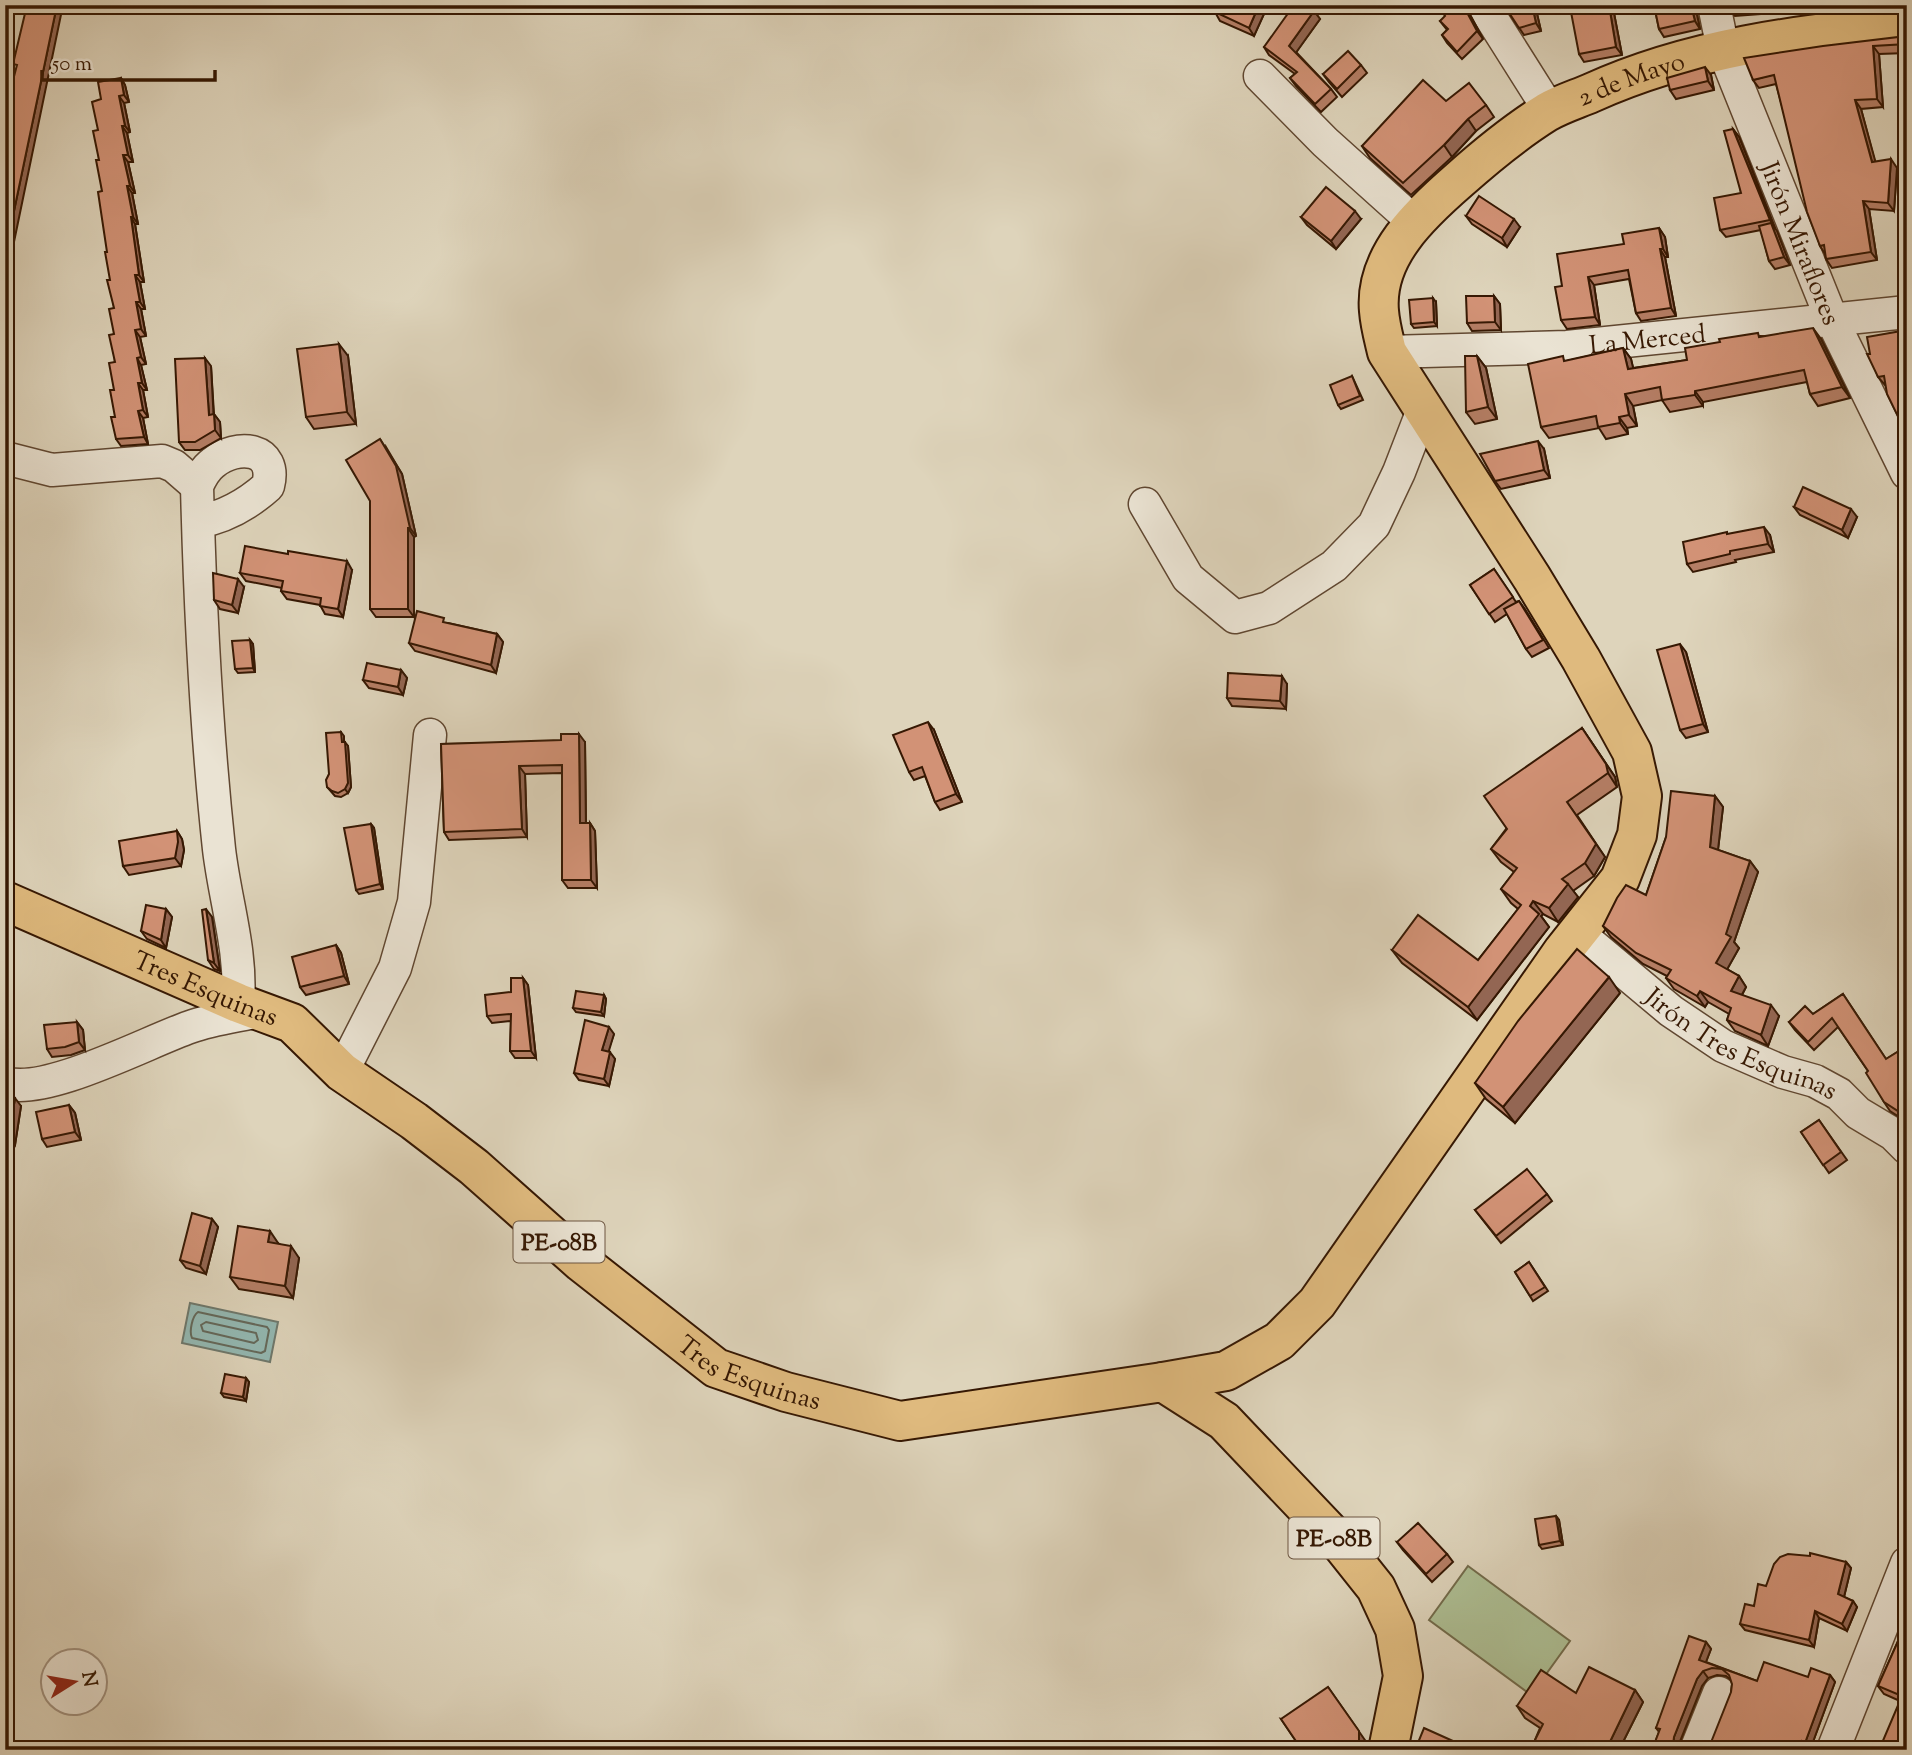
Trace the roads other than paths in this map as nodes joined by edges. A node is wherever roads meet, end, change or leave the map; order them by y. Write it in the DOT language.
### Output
graph roads {
  1 [pos="1483,5"];
  2 [pos="1714,5"];
  3 [pos="1907,23"];
  4 [pos="1723,48"];
  5 [pos="1260,76"];
  6 [pos="1550,111"];
  7 [pos="1408,229"];
  8 [pos="1907,312"];
  9 [pos="1832,320"];
  10 [pos="1387,352"];
  11 [pos="1423,410"];
  12 [pos="5,458"];
  13 [pos="1907,473"];
  14 [pos="197,486"];
  15 [pos="1145,504"];
  16 [pos="198,522"];
  17 [pos="430,735"];
  18 [pos="5,901"];
  19 [pos="1579,934"];
  20 [pos="248,1007"];
  21 [pos="342,1072"];
  22 [pos="5,1083"];
  23 [pos="1902,1137"];
  24 [pos="1163,1382"];
  25 [pos="1907,1563"];
  26 [pos="1719,1693"];
  27 [pos="1388,1750"];
  28 [pos="1696,1750"];
  29 [pos="1833,1750"];
  1 -- 6 [label="street"];
  2 -- 4 [label="street, Jirón Miraflores"];
  3 -- 4 [label="main road, 2 de Mayo"];
  4 -- 6 [label="main road, 2 de Mayo"];
  4 -- 9 [label="street, Jirón Miraflores"];
  5 -- 7 [label="street"];
  6 -- 7 [label="main road, 2 de Mayo"];
  7 -- 10 [label="main road, 2 de Mayo"];
  8 -- 9 [label="street, La Merced"];
  9 -- 10 [label="street, La Merced"];
  9 -- 13 [label="street, Jirón Miraflores"];
  10 -- 11 [label="main road, 2 de Mayo"];
  11 -- 15 [label="street"];
  11 -- 19 [label="main road, 2 de Mayo"];
  12 -- 14 [label="street"];
  14 -- 16 [label="street"];
  14 -- 16 [label="street"];
  16 -- 20 [label="street"];
  17 -- 21 [label="street"];
  18 -- 20 [label="main road, Tres Esquinas / PE-08B"];
  19 -- 23 [label="street, Jirón Tres Esquinas"];
  19 -- 24 [label="main road, Tres Esquinas"];
  20 -- 21 [label="main road, Tres Esquinas / PE-08B"];
  20 -- 22 [label="street"];
  21 -- 24 [label="main road, Tres Esquinas / PE-08B"];
  24 -- 27 [label="main road, PE-08B"];
  25 -- 29 [label="street"];
  26 -- 28 [label="street"];
}
